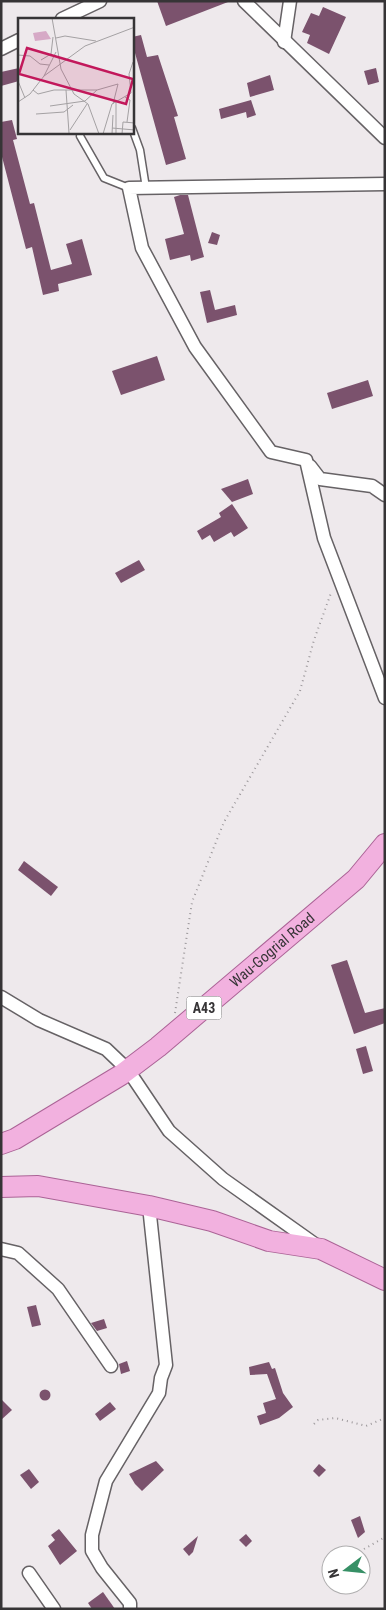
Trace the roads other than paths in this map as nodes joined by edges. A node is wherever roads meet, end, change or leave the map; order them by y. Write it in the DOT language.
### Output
graph roads {
  1 [pos="100,1"];
  2 [pos="244,1"];
  3 [pos="290,1"];
  4 [pos="64,18"];
  5 [pos="18,40"];
  6 [pos="284,42"];
  7 [pos="1,49"];
  8 [pos="80,134"];
  9 [pos="134,134"];
  10 [pos="385,138"];
  11 [pos="385,184"];
  12 [pos="129,188"];
  13 [pos="146,188"];
  14 [pos="306,460"];
  15 [pos="385,495"];
  16 [pos="385,698"];
  17 [pos="385,844"];
  18 [pos="1,997"];
  19 [pos="128,1070"];
  20 [pos="1,1144"];
  21 [pos="1,1187"];
  22 [pos="149,1206"];
  23 [pos="1,1249"];
  24 [pos="321,1249"];
  25 [pos="385,1280"];
  26 [pos="110,1366"];
  27 [pos="29,1573"];
  28 [pos="52,1608"];
  29 [pos="130,1609"];
  1 -- 4 [label="street"];
  2 -- 6 [label="street"];
  3 -- 6 [label="street"];
  5 -- 7 [label="street"];
  6 -- 10 [label="street"];
  8 -- 12 [label="lane"];
  9 -- 13 [label="lane"];
  11 -- 13 [label="street"];
  12 -- 13 [label="street"];
  12 -- 14 [label="street"];
  14 -- 15 [label="street"];
  14 -- 16 [label="street"];
  17 -- 19 [label="main road, Wau-Gogrial Road / A43"];
  18 -- 19 [label="street"];
  19 -- 20 [label="main road, Wau-Gogrial Road / A43"];
  19 -- 24 [label="street"];
  21 -- 22 [label="main road"];
  22 -- 24 [label="main road"];
  22 -- 29 [label="street"];
  23 -- 26 [label="street"];
  24 -- 25 [label="main road"];
  27 -- 28 [label="street"];
}
